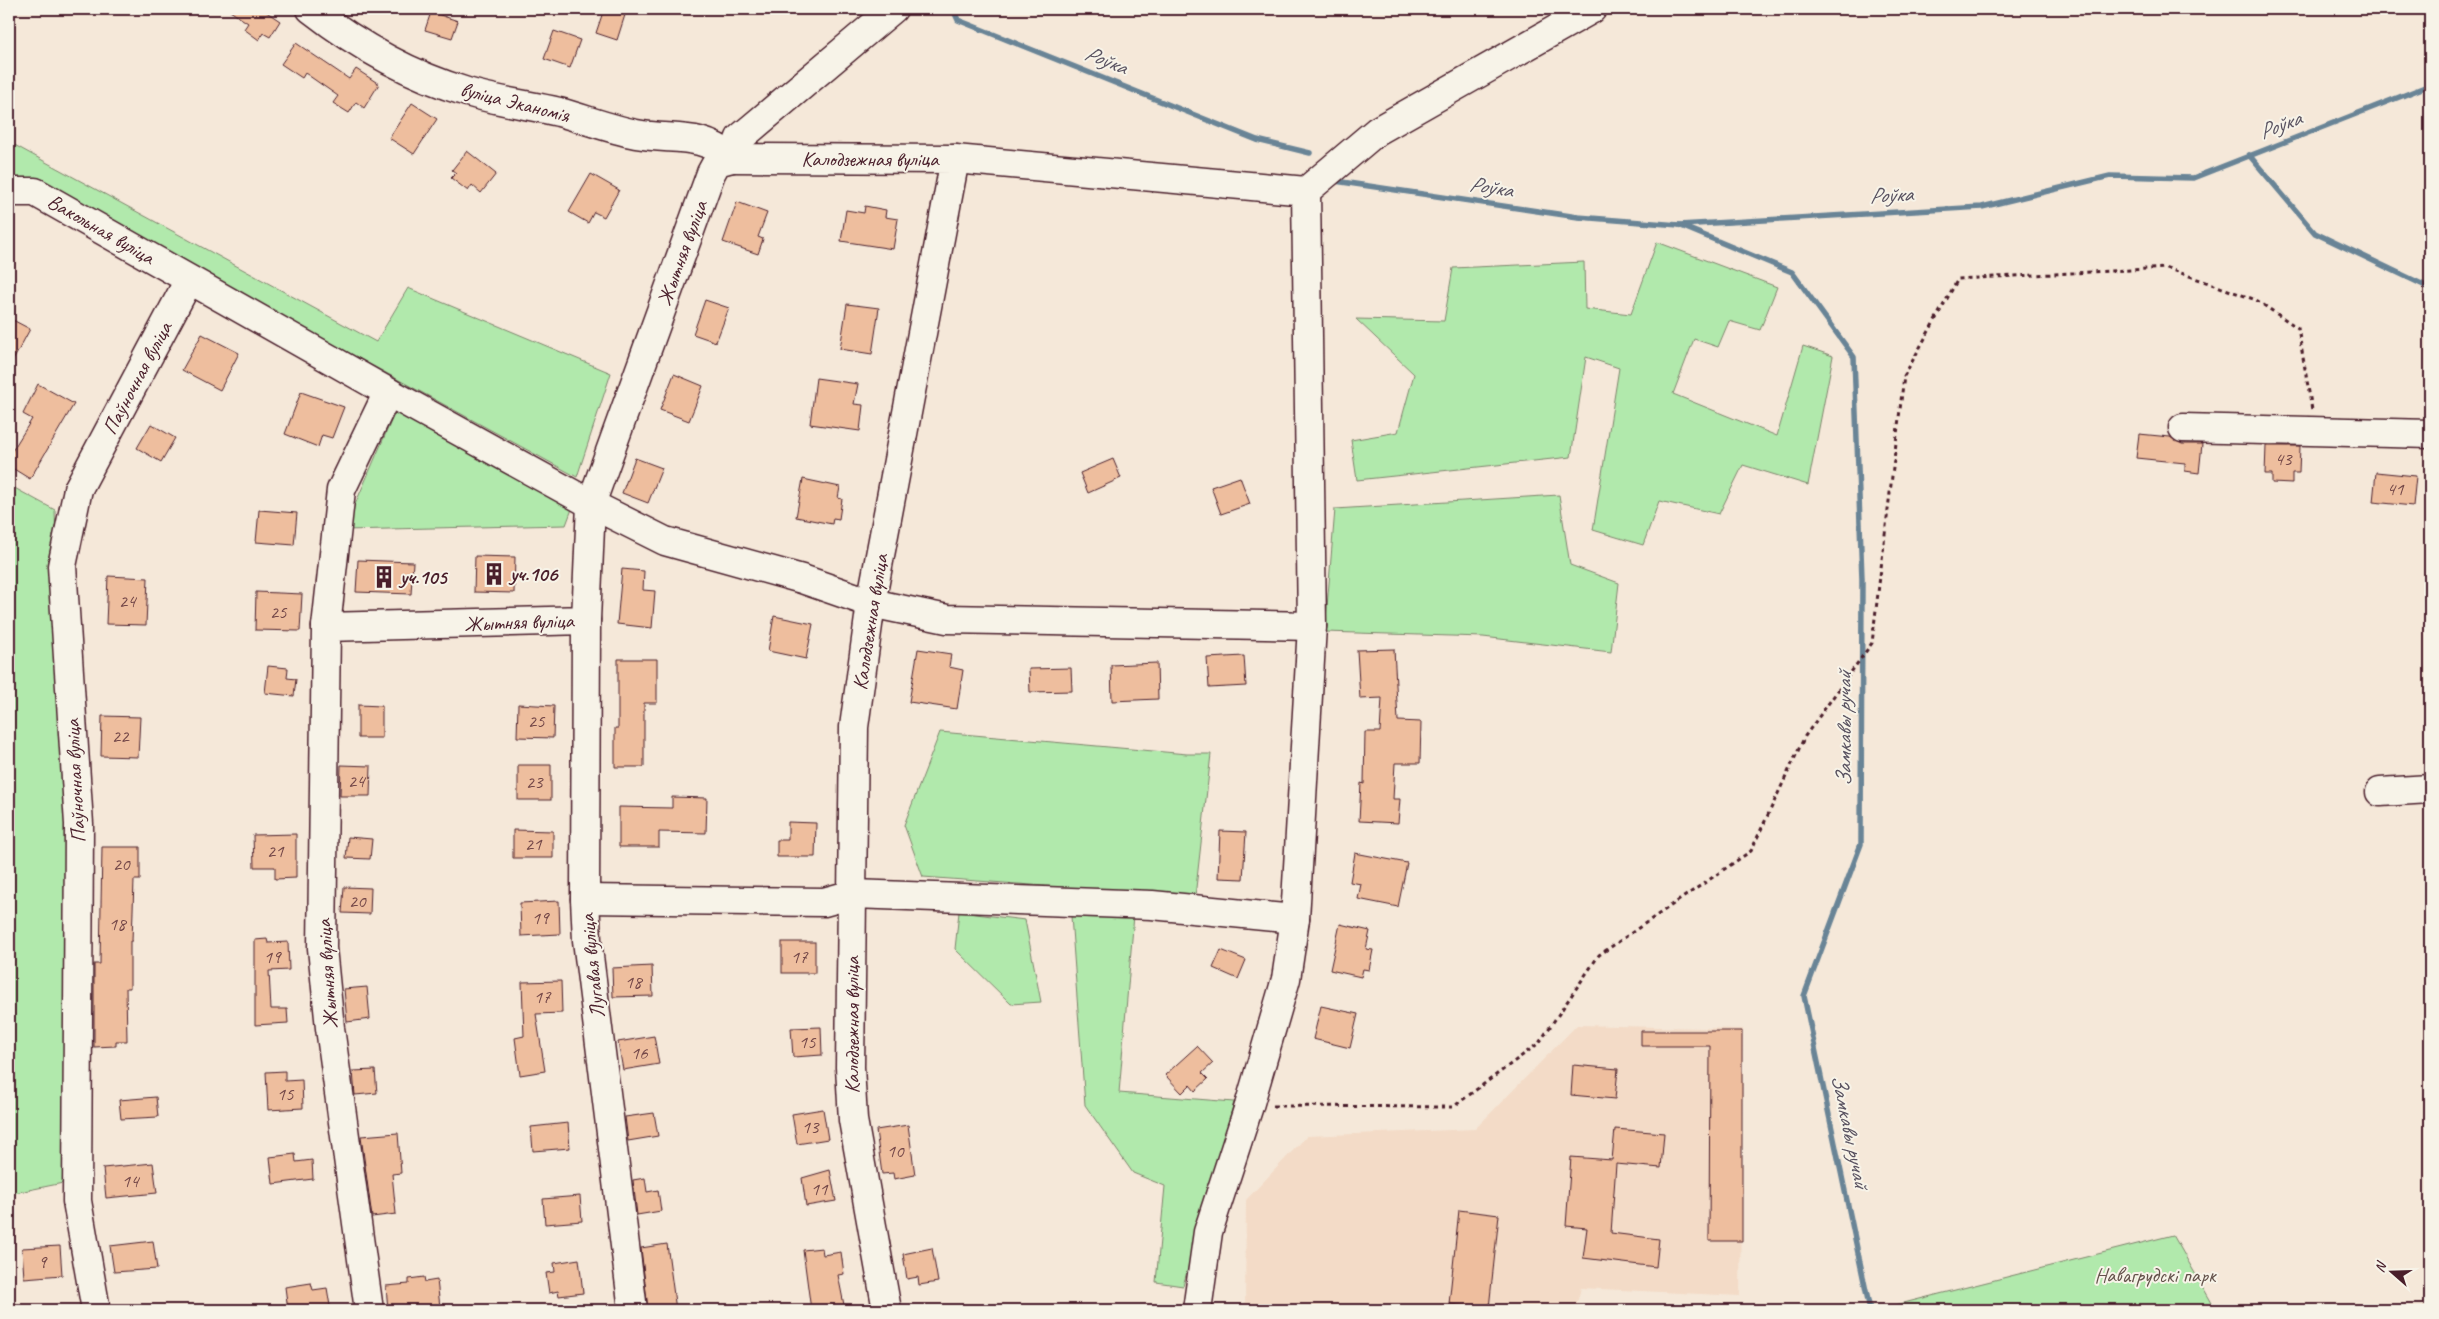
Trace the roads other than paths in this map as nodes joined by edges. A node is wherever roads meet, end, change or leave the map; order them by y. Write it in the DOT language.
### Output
graph roads {
  1 [pos="311,9"];
  2 [pos="893,9"];
  3 [pos="1592,9"];
  4 [pos="732,158"];
  5 [pos="955,159"];
  6 [pos="1306,191"];
  7 [pos="9,192"];
  8 [pos="189,280"];
  9 [pos="388,392"];
  10 [pos="2183,428"];
  11 [pos="2430,434"];
  12 [pos="591,504"];
  13 [pos="871,602"];
  14 [pos="586,620"];
  15 [pos="1312,626"];
  16 [pos="326,627"];
  17 [pos="2430,789"];
  18 [pos="2380,792"];
  19 [pos="854,894"];
  20 [pos="585,900"];
  21 [pos="1295,919"];
  22 [pos="96,1310"];
  23 [pos="369,1310"];
  24 [pos="633,1310"];
  25 [pos="887,1310"];
  26 [pos="1197,1310"];
  1 -- 4 [label="street, вуліца Эканомія"];
  2 -- 4 [label="street"];
  3 -- 6 [label="street"];
  4 -- 5 [label="street, Калодзежная вуліца"];
  4 -- 12 [label="street, Жытняя вуліца"];
  5 -- 6 [label="street"];
  5 -- 13 [label="street, Калодзежная вуліца"];
  6 -- 15 [label="street"];
  7 -- 8 [label="street, Вакольная вуліца"];
  8 -- 9 [label="street, Вакольная вуліца"];
  8 -- 22 [label="street, Паўночная вуліца"];
  9 -- 12 [label="street, Вакольная вуліца"];
  9 -- 16 [label="street"];
  10 -- 11 [label="street"];
  12 -- 13 [label="street, Вакольная вуліца"];
  12 -- 14 [label="street, Жытняя вуліца"];
  13 -- 15 [label="street, Вакольная вуліца"];
  13 -- 19 [label="street, Калодзежная вуліца"];
  14 -- 16 [label="street, Жытняя вуліца"];
  14 -- 20 [label="street, Лугавая вуліца"];
  15 -- 21 [label="street"];
  16 -- 23 [label="street, Жытняя вуліца"];
  17 -- 18 [label="street"];
  19 -- 20 [label="street"];
  19 -- 21 [label="street"];
  19 -- 25 [label="street, Калодзежная вуліца"];
  20 -- 24 [label="street, Лугавая вуліца"];
  21 -- 26 [label="street"];
}
